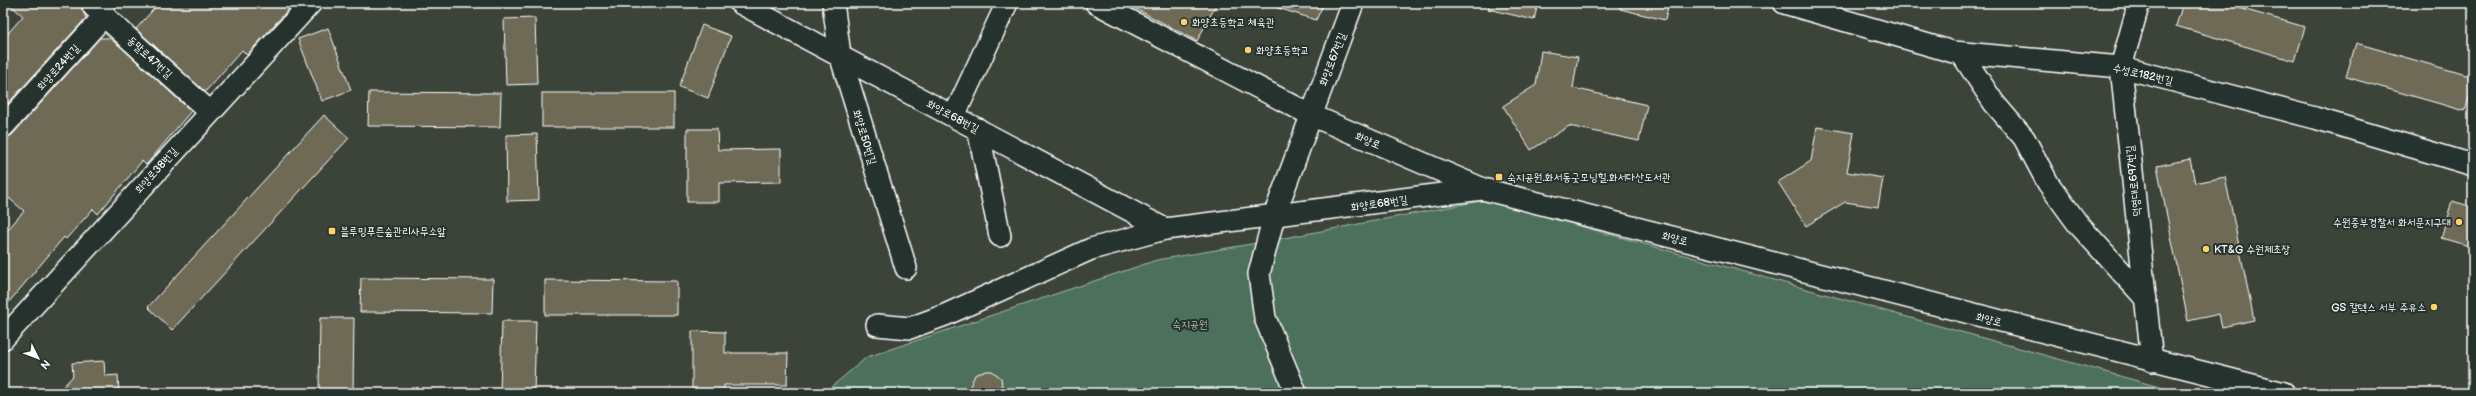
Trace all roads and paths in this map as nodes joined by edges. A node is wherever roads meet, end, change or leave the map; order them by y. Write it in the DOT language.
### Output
graph roads {
  1 [pos="311,3"];
  2 [pos="740,3"];
  3 [pos="833,3"];
  4 [pos="1007,3"];
  5 [pos="1096,3"];
  6 [pos="1353,3"];
  7 [pos="1784,3"];
  8 [pos="2139,3"];
  9 [pos="99,7"];
  10 [pos="1961,53"];
  11 [pos="840,55"];
  12 [pos="2121,66"];
  13 [pos="210,112"];
  14 [pos="1311,115"];
  15 [pos="954,116"];
  16 [pos="3,127"];
  17 [pos="978,129"];
  18 [pos="2473,165"];
  19 [pos="1483,189"];
  20 [pos="1274,216"];
  21 [pos="1165,229"];
  22 [pos="1000,236"];
  23 [pos="906,268"];
  24 [pos="2146,299"];
  25 [pos="877,325"];
  26 [pos="3,339"];
  27 [pos="2152,361"];
  28 [pos="1296,393"];
  29 [pos="2284,393"];
  1 -- 13 [label="street, 화양로38번길"];
  2 -- 11 [label="street, 화양로68번길"];
  3 -- 11 [label="street, 화양로50번길"];
  4 -- 15 [label="street"];
  5 -- 14 [label="street, 화양로"];
  6 -- 14 [label="street, 화양로67번길"];
  7 -- 10 [label="street, 수성로182번길"];
  8 -- 12 [label="street, 덕영대로697번길"];
  9 -- 13 [label="street, 동말로47번길"];
  9 -- 16 [label="street, 화양로24번길"];
  10 -- 12 [label="street, 수성로182번길"];
  10 -- 24 [label="street"];
  11 -- 15 [label="street, 화양로68번길"];
  11 -- 23 [label="street, 화양로50번길"];
  12 -- 18 [label="street, 수성로182번길"];
  12 -- 24 [label="street, 덕영대로697번길"];
  13 -- 26 [label="street, 화양로38번길"];
  14 -- 19 [label="street, 화양로"];
  14 -- 20 [label="street"];
  15 -- 17 [label="street, 화양로68번길"];
  17 -- 21 [label="street, 화양로68번길"];
  17 -- 22 [label="street"];
  19 -- 20 [label="street, 화양로68번길"];
  19 -- 27 [label="street, 화양로"];
  20 -- 21 [label="street, 화양로68번길"];
  20 -- 28 [label="street"];
  21 -- 25 [label="street, 화양로68번길"];
  24 -- 27 [label="street, 덕영대로697번길"];
  27 -- 29 [label="street, 화양로"];
}
